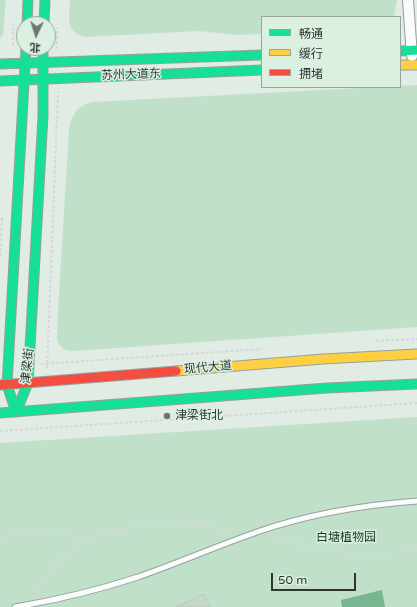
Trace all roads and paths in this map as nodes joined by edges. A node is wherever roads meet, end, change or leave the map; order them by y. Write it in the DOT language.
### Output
graph roads {
  1 [pos="28,0"];
  2 [pos="45,0"];
  3 [pos="408,0"];
  4 [pos="27,16"];
  5 [pos="44,16"];
  6 [pos="58,20"];
  7 [pos="401,51"];
  8 [pos="414,51"];
  9 [pos="261,55"];
  10 [pos="25,56"];
  11 [pos="42,56"];
  12 [pos="57,60"];
  13 [pos="42,61"];
  14 [pos="25,62"];
  15 [pos="0,64"];
  16 [pos="401,65"];
  17 [pos="415,65"];
  18 [pos="261,70"];
  19 [pos="43,78"];
  20 [pos="58,78"];
  21 [pos="24,79"];
  22 [pos="0,81"];
  23 [pos="417,339"];
  24 [pos="370,342"];
  25 [pos="267,349"];
  26 [pos="417,354"];
  27 [pos="48,364"];
  28 [pos="29,365"];
  29 [pos="47,381"];
  30 [pos="28,384"];
  31 [pos="417,384"];
  32 [pos="3,385"];
  33 [pos="417,403"];
  34 [pos="16,412"];
  35 [pos="0,413"];
  36 [pos="0,431"];
  37 [pos="417,501"];
  38 [pos="0,538"];
  39 [pos="83,542"];
  40 [pos="15,607"];
  1 -- 4 [label="main road"];
  2 -- 5 [label="main road"];
  3 -- 8 [label="street"];
  6 -- 12 [label="path"];
  7 -- 8 [label="main road"];
  8 -- 17 [label="street"];
  9 -- 12 [label="main road, 苏州大道东"];
  10 -- 14 [label="main road, 津梁街"];
  11 -- 13 [label="main road, 津梁街"];
  12 -- 13 [label="main road, 苏州大道东"];
  13 -- 14 [label="main road, 苏州大道东"];
  13 -- 19 [label="main road, 津梁街"];
  14 -- 15 [label="main road, 苏州大道东"];
  14 -- 21 [label="main road, 津梁街"];
  16 -- 17 [label="main road"];
  18 -- 20 [label="main road, 苏州大道东"];
  19 -- 20 [label="main road, 苏州大道东"];
  19 -- 21 [label="main road, 苏州大道东"];
  19 -- 28 [label="main road, 津梁街"];
  20 -- 27 [label="path"];
  21 -- 22 [label="main road, 苏州大道东"];
  21 -- 32 [label="main road, 津梁街"];
  23 -- 24 [label="path"];
  25 -- 27 [label="path"];
  26 -- 29 [label="main road, 现代大道"];
  27 -- 28 [label="path"];
  27 -- 29 [label="path"];
  28 -- 30 [label="main road, 津梁街"];
  29 -- 30 [label="main road, 现代大道"];
  30 -- 32 [label="main road, 现代大道"];
  30 -- 34 [label="main road, 津梁街"];
  31 -- 34 [label="main road"];
  32 -- 34 [label="main road, 津梁街"];
  33 -- 36 [label="path"];
  34 -- 35 [label="main road"];
  37 -- 40 [label="lane"];
  38 -- 39 [label="path"];
}
